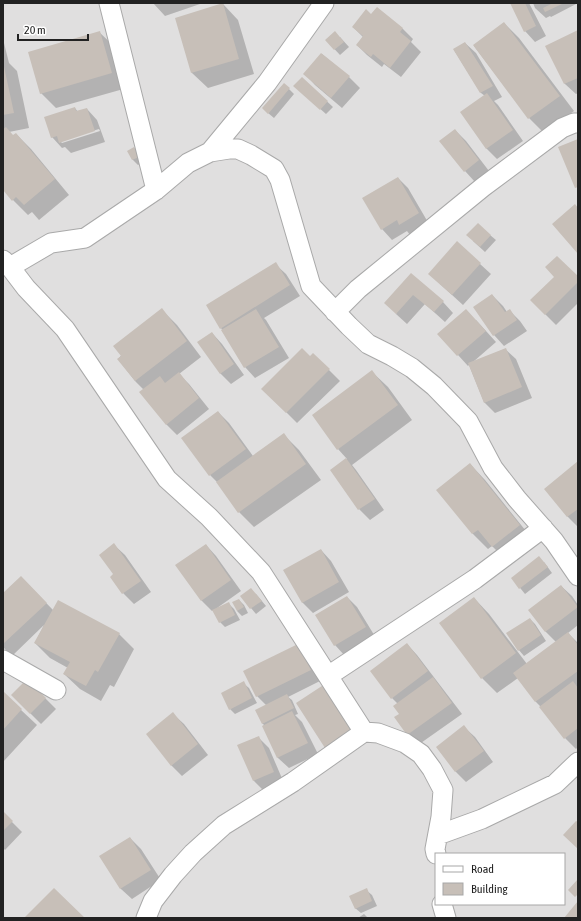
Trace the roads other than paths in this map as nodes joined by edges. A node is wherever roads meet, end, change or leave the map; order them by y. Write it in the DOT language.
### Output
graph roads {
  1 [pos="109,3"];
  2 [pos="324,3"];
  3 [pos="578,123"];
  4 [pos="210,152"];
  5 [pos="156,190"];
  6 [pos="6,264"];
  7 [pos="335,312"];
  8 [pos="543,528"];
  9 [pos="578,576"];
  10 [pos="3,660"];
  11 [pos="328,676"];
  12 [pos="56,690"];
  13 [pos="364,732"];
  14 [pos="578,762"];
  15 [pos="438,835"];
  16 [pos="436,853"];
  17 [pos="442,905"];
  18 [pos="146,918"];
  19 [pos="446,918"];
  1 -- 5 [label="street"];
  2 -- 4 [label="street"];
  3 -- 7 [label="street"];
  4 -- 5 [label="street"];
  4 -- 7 [label="street"];
  5 -- 6 [label="street"];
  6 -- 11 [label="street"];
  7 -- 8 [label="street"];
  8 -- 9 [label="street"];
  8 -- 11 [label="street"];
  10 -- 12 [label="street"];
  11 -- 13 [label="street"];
  13 -- 15 [label="street"];
  13 -- 18 [label="street"];
  14 -- 15 [label="street"];
  15 -- 16 [label="street"];
  17 -- 19 [label="street"];
}
